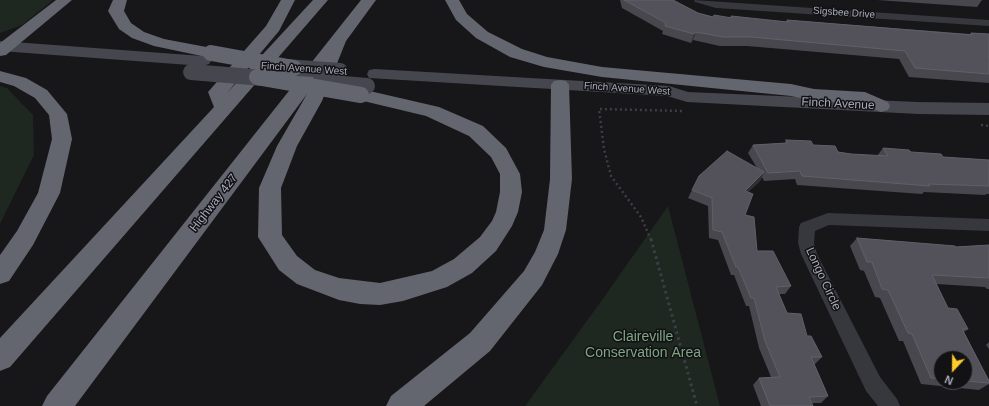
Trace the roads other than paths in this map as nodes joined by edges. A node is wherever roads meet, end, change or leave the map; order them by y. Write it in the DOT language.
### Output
graph roads {
  1 [pos="65,0"];
  2 [pos="120,0"];
  3 [pos="288,0"];
  4 [pos="321,0"];
  5 [pos="369,0"];
  6 [pos="452,0"];
  7 [pos="699,0"];
  8 [pos="989,23"];
  9 [pos="338,42"];
  10 [pos="2,50"];
  11 [pos="202,62"];
  12 [pos="294,68"];
  13 [pos="0,76"];
  14 [pos="257,77"];
  15 [pos="367,85"];
  16 [pos="560,91"];
  17 [pos="686,97"];
  18 [pos="881,106"];
  19 [pos="224,108"];
  20 [pos="989,109"];
  21 [pos="989,225"];
  22 [pos="0,274"];
  23 [pos="0,358"];
  24 [pos="57,406"];
  25 [pos="401,406"];
  26 [pos="890,406"];
  1 -- 10 [label="highway"];
  2 -- 11 [label="highway"];
  3 -- 19 [label="highway"];
  4 -- 19 [label="highway"];
  5 -- 9 [label="highway, Highway 427"];
  6 -- 18 [label="highway"];
  7 -- 8 [label="street, Sigsbee Drive"];
  9 -- 15 [label="highway"];
  9 -- 24 [label="highway, Highway 427"];
  10 -- 11 [label="main road, Finch Avenue West"];
  11 -- 12 [label="highway, bridge"];
  11 -- 14 [label="main road, Finch Avenue West, bridge"];
  12 -- 15 [label="main road, Finch Avenue West, bridge"];
  13 -- 22 [label="highway"];
  14 -- 15 [label="highway, bridge"];
  15 -- 16 [label="main road, Finch Avenue West"];
  16 -- 17 [label="main road, Finch Avenue West"];
  16 -- 25 [label="highway"];
  17 -- 18 [label="main road, Finch Avenue"];
  18 -- 20 [label="main road, Finch Avenue"];
  19 -- 23 [label="highway"];
  21 -- 26 [label="street, Longo Circle"];
}
